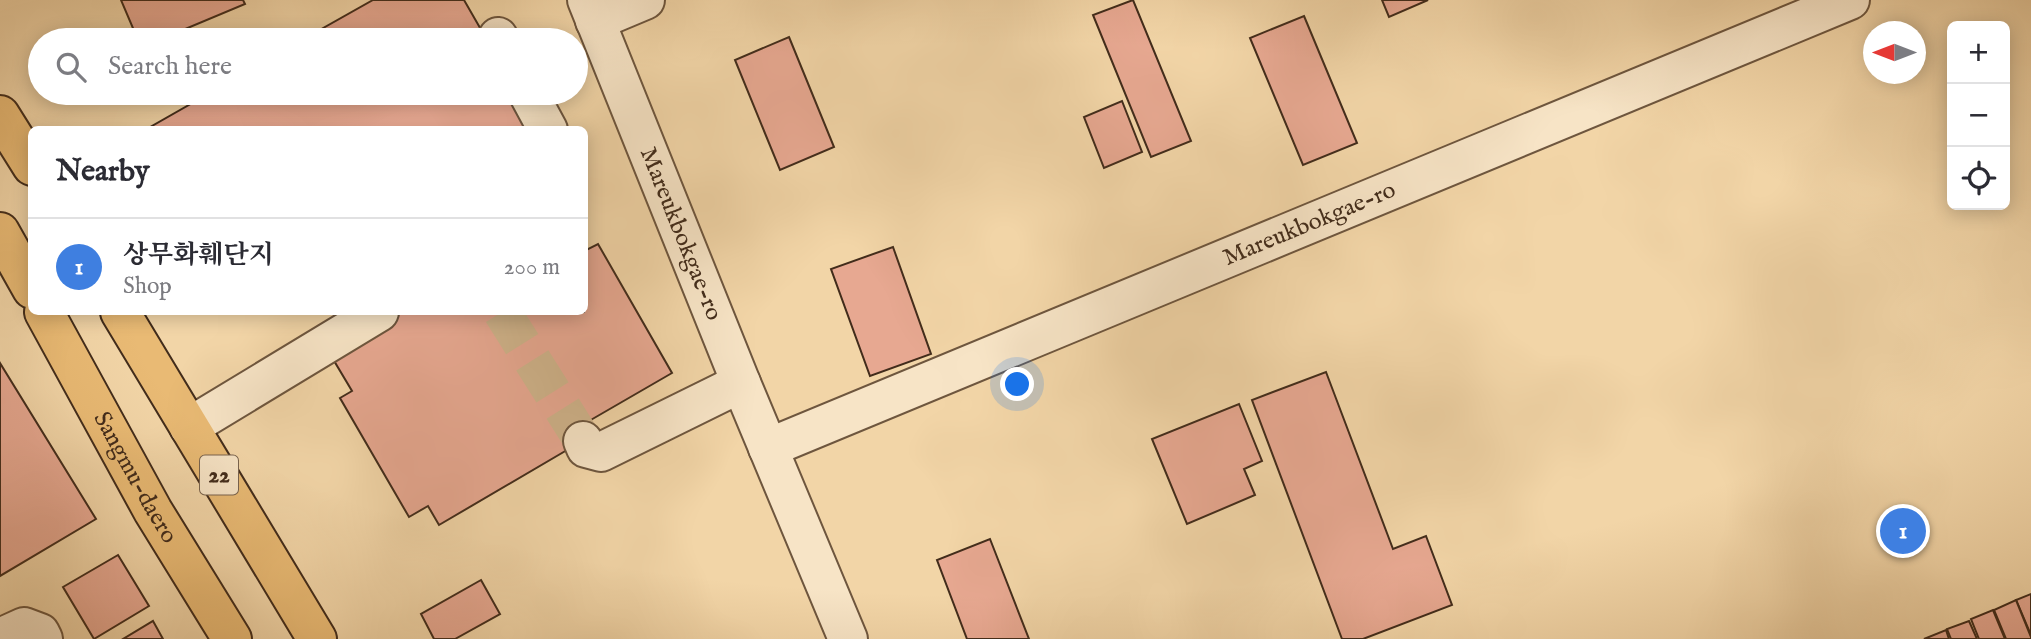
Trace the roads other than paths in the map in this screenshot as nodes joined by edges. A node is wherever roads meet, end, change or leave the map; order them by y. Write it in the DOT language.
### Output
graph roads {
  1 [pos="645,0"];
  2 [pos="1850,0"];
  3 [pos="591,10"];
  4 [pos="534,105"];
  5 [pos="0,115"];
  6 [pos="546,126"];
  7 [pos="28,160"];
  8 [pos="0,232"];
  9 [pos="28,282"];
  10 [pos="46,315"];
  11 [pos="122,315"];
  12 [pos="374,315"];
  13 [pos="741,383"];
  14 [pos="189,427"];
  15 [pos="583,441"];
  16 [pos="768,447"];
  17 [pos="0,638"];
  18 [pos="43,639"];
  19 [pos="232,639"];
  20 [pos="317,639"];
  21 [pos="848,639"];
  1 -- 3 [label="street, Mareukbokgae-ro"];
  2 -- 16 [label="street, Mareukbokgae-ro"];
  3 -- 13 [label="street, Mareukbokgae-ro"];
  4 -- 6 [label="street"];
  5 -- 7 [label="main road"];
  8 -- 9 [label="main road"];
  10 -- 19 [label="main road, Sangmu-daero"];
  11 -- 14 [label="main road, 22"];
  12 -- 14 [label="street"];
  13 -- 15 [label="street"];
  13 -- 16 [label="street, Mareukbokgae-ro"];
  14 -- 20 [label="main road, 22"];
  16 -- 21 [label="street, Mareukbokgae-ro"];
  17 -- 18 [label="street"];
}
